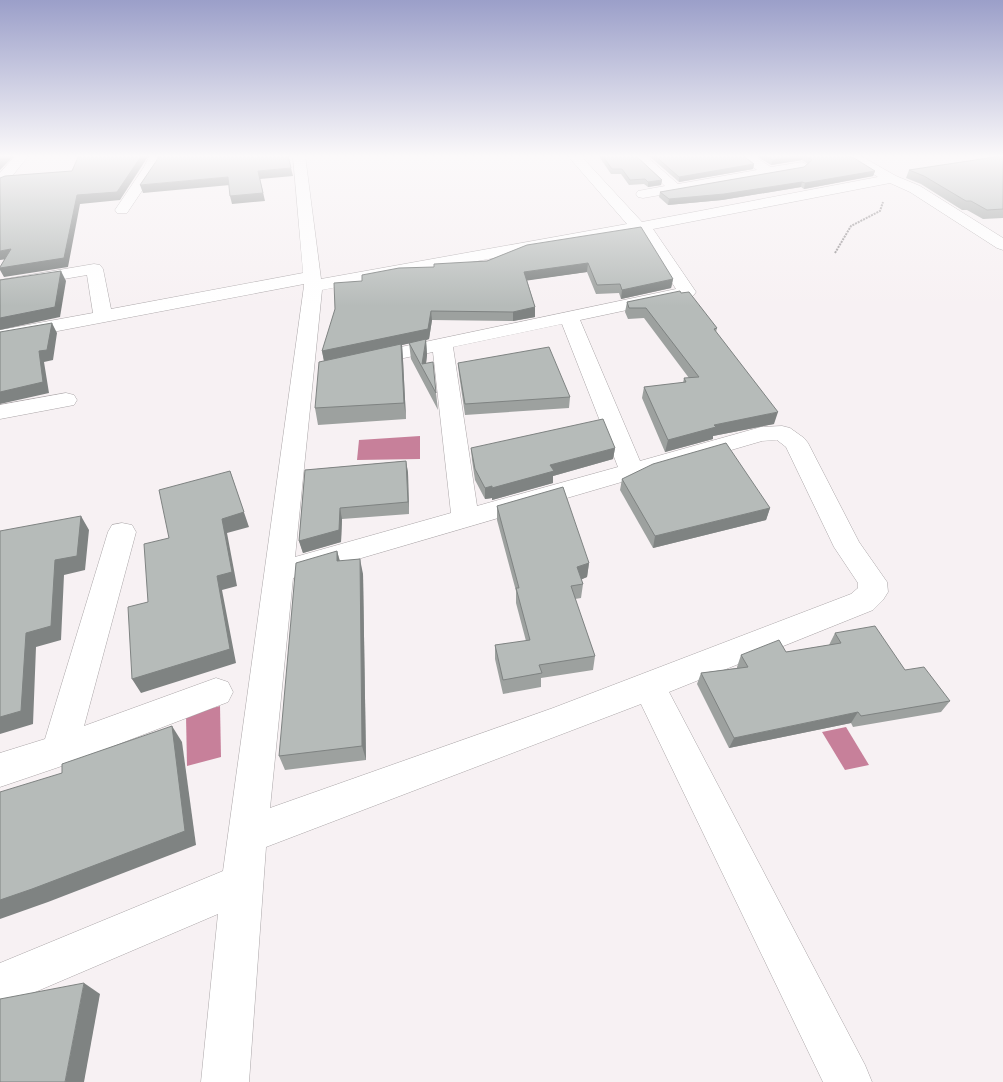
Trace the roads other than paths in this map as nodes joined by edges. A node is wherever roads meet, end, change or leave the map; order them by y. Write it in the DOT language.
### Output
graph roads {
  1 [pos="125,205"];
  2 [pos="304,205"];
  3 [pos="620,205"];
  4 [pos="752,205"];
  5 [pos="941,205"];
  6 [pos="122,210"];
  7 [pos="640,227"];
  8 [pos="1003,245"];
  9 [pos="312,281"];
  10 [pos="0,285"];
  11 [pos="103,316"];
  12 [pos="569,317"];
  13 [pos="0,336"];
  14 [pos="442,344"];
  15 [pos="349,364"];
  16 [pos="66,400"];
  17 [pos="0,412"];
  18 [pos="632,472"];
  19 [pos="465,518"];
  20 [pos="122,532"];
  21 [pos="278,572"];
  22 [pos="648,685"];
  23 [pos="216,692"];
  24 [pos="59,751"];
  25 [pos="0,770"];
  26 [pos="247,835"];
  27 [pos="242,884"];
  28 [pos="0,985"];
  29 [pos="225,1082"];
  30 [pos="848,1082"];
  1 -- 6 [label="street"];
  2 -- 9 [label="street"];
  3 -- 7 [label="street"];
  4 -- 7 [label="street"];
  5 -- 8 [label="street"];
  7 -- 9 [label="street"];
  7 -- 12 [label="street"];
  9 -- 11 [label="street"];
  9 -- 21 [label="street"];
  10 -- 11 [label="street"];
  11 -- 13 [label="street"];
  12 -- 14 [label="street"];
  12 -- 18 [label="street"];
  14 -- 15 [label="street"];
  14 -- 19 [label="street"];
  16 -- 17 [label="street"];
  18 -- 19 [label="street"];
  18 -- 22 [label="street"];
  19 -- 21 [label="street"];
  20 -- 24 [label="street"];
  21 -- 26 [label="street"];
  22 -- 26 [label="street"];
  22 -- 30 [label="street"];
  23 -- 24 [label="street"];
  24 -- 25 [label="street"];
  26 -- 27 [label="street"];
  27 -- 28 [label="street"];
  27 -- 29 [label="street"];
}
